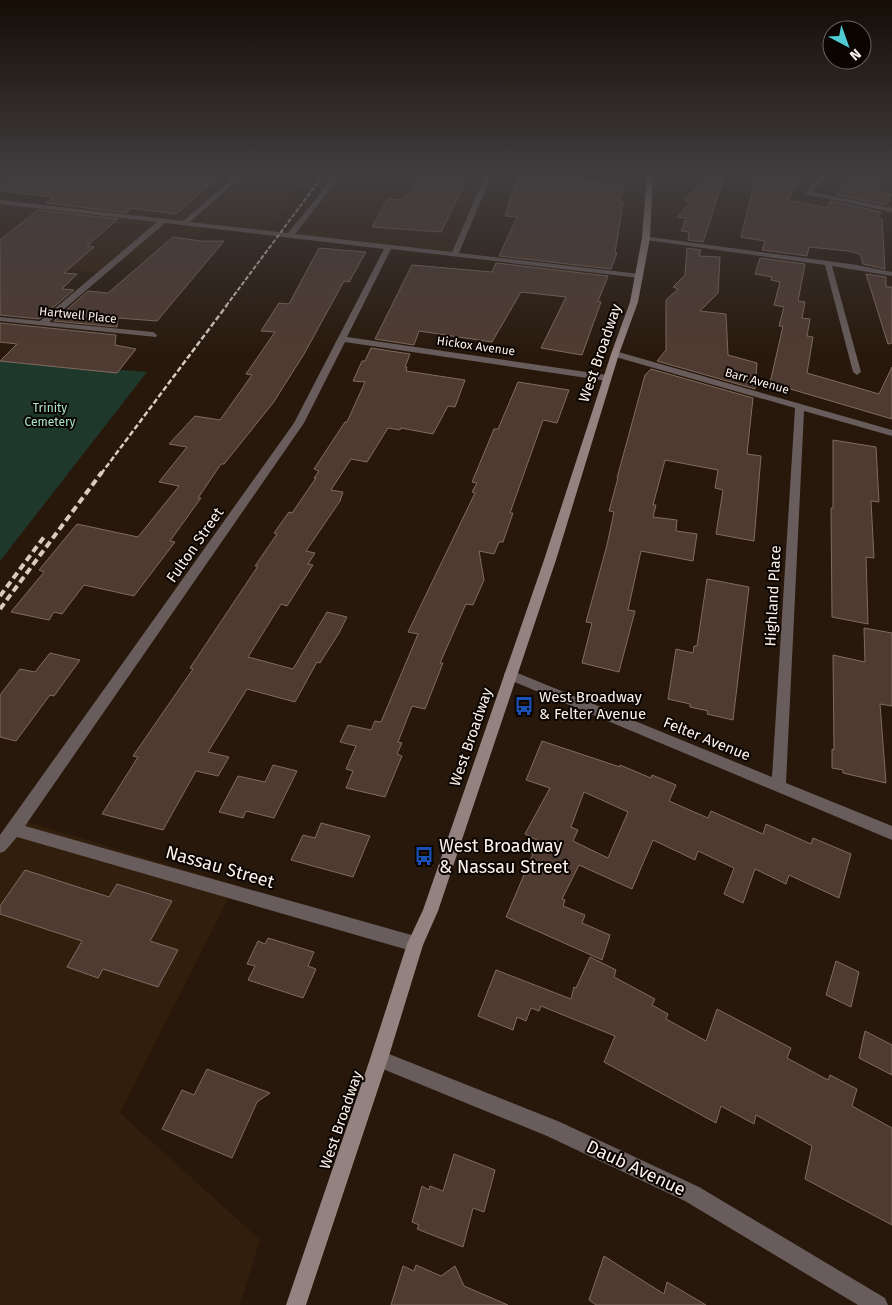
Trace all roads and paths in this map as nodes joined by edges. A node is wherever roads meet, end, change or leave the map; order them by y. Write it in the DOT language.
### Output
graph roads {
  1 [pos="147,235"];
  2 [pos="298,235"];
  3 [pos="463,235"];
  4 [pos="646,235"];
  5 [pos="646,238"];
  6 [pos="389,246"];
  7 [pos="455,253"];
  8 [pos="828,263"];
  9 [pos="892,274"];
  10 [pos="640,276"];
  11 [pos="0,319"];
  12 [pos="42,323"];
  13 [pos="153,335"];
  14 [pos="343,339"];
  15 [pos="615,354"];
  16 [pos="857,372"];
  17 [pos="606,378"];
  18 [pos="800,407"];
  19 [pos="892,434"];
  20 [pos="510,675"];
  21 [pos="779,786"];
  22 [pos="14,830"];
  23 [pos="892,833"];
  24 [pos="0,846"];
  25 [pos="415,944"];
  26 [pos="379,1059"];
  27 [pos="296,1305"];
  28 [pos="878,1305"];
  1 -- 12 [label="street"];
  2 -- 6 [label="street"];
  3 -- 7 [label="street"];
  4 -- 5 [label="main road, West Broadway"];
  5 -- 8 [label="street"];
  5 -- 10 [label="main road, West Broadway"];
  6 -- 7 [label="street"];
  6 -- 14 [label="street, Fulton Street"];
  7 -- 10 [label="street"];
  8 -- 9 [label="street"];
  8 -- 16 [label="street"];
  10 -- 15 [label="main road, West Broadway"];
  11 -- 12 [label="street, Hartwell Place"];
  12 -- 13 [label="street, Hartwell Place"];
  14 -- 17 [label="street, Hickox Avenue"];
  14 -- 22 [label="street, Fulton Street"];
  15 -- 17 [label="main road, West Broadway"];
  15 -- 18 [label="street, Barr Avenue"];
  17 -- 20 [label="main road, West Broadway"];
  18 -- 19 [label="street, Barr Avenue"];
  18 -- 21 [label="street, Highland Place"];
  20 -- 21 [label="street, Felter Avenue"];
  20 -- 25 [label="main road, West Broadway"];
  21 -- 23 [label="street, Felter Avenue"];
  22 -- 24 [label="street, Fulton Street"];
  22 -- 25 [label="street, Nassau Street"];
  25 -- 26 [label="main road, West Broadway"];
  26 -- 27 [label="main road, West Broadway"];
  26 -- 28 [label="street, Daub Avenue"];
}
